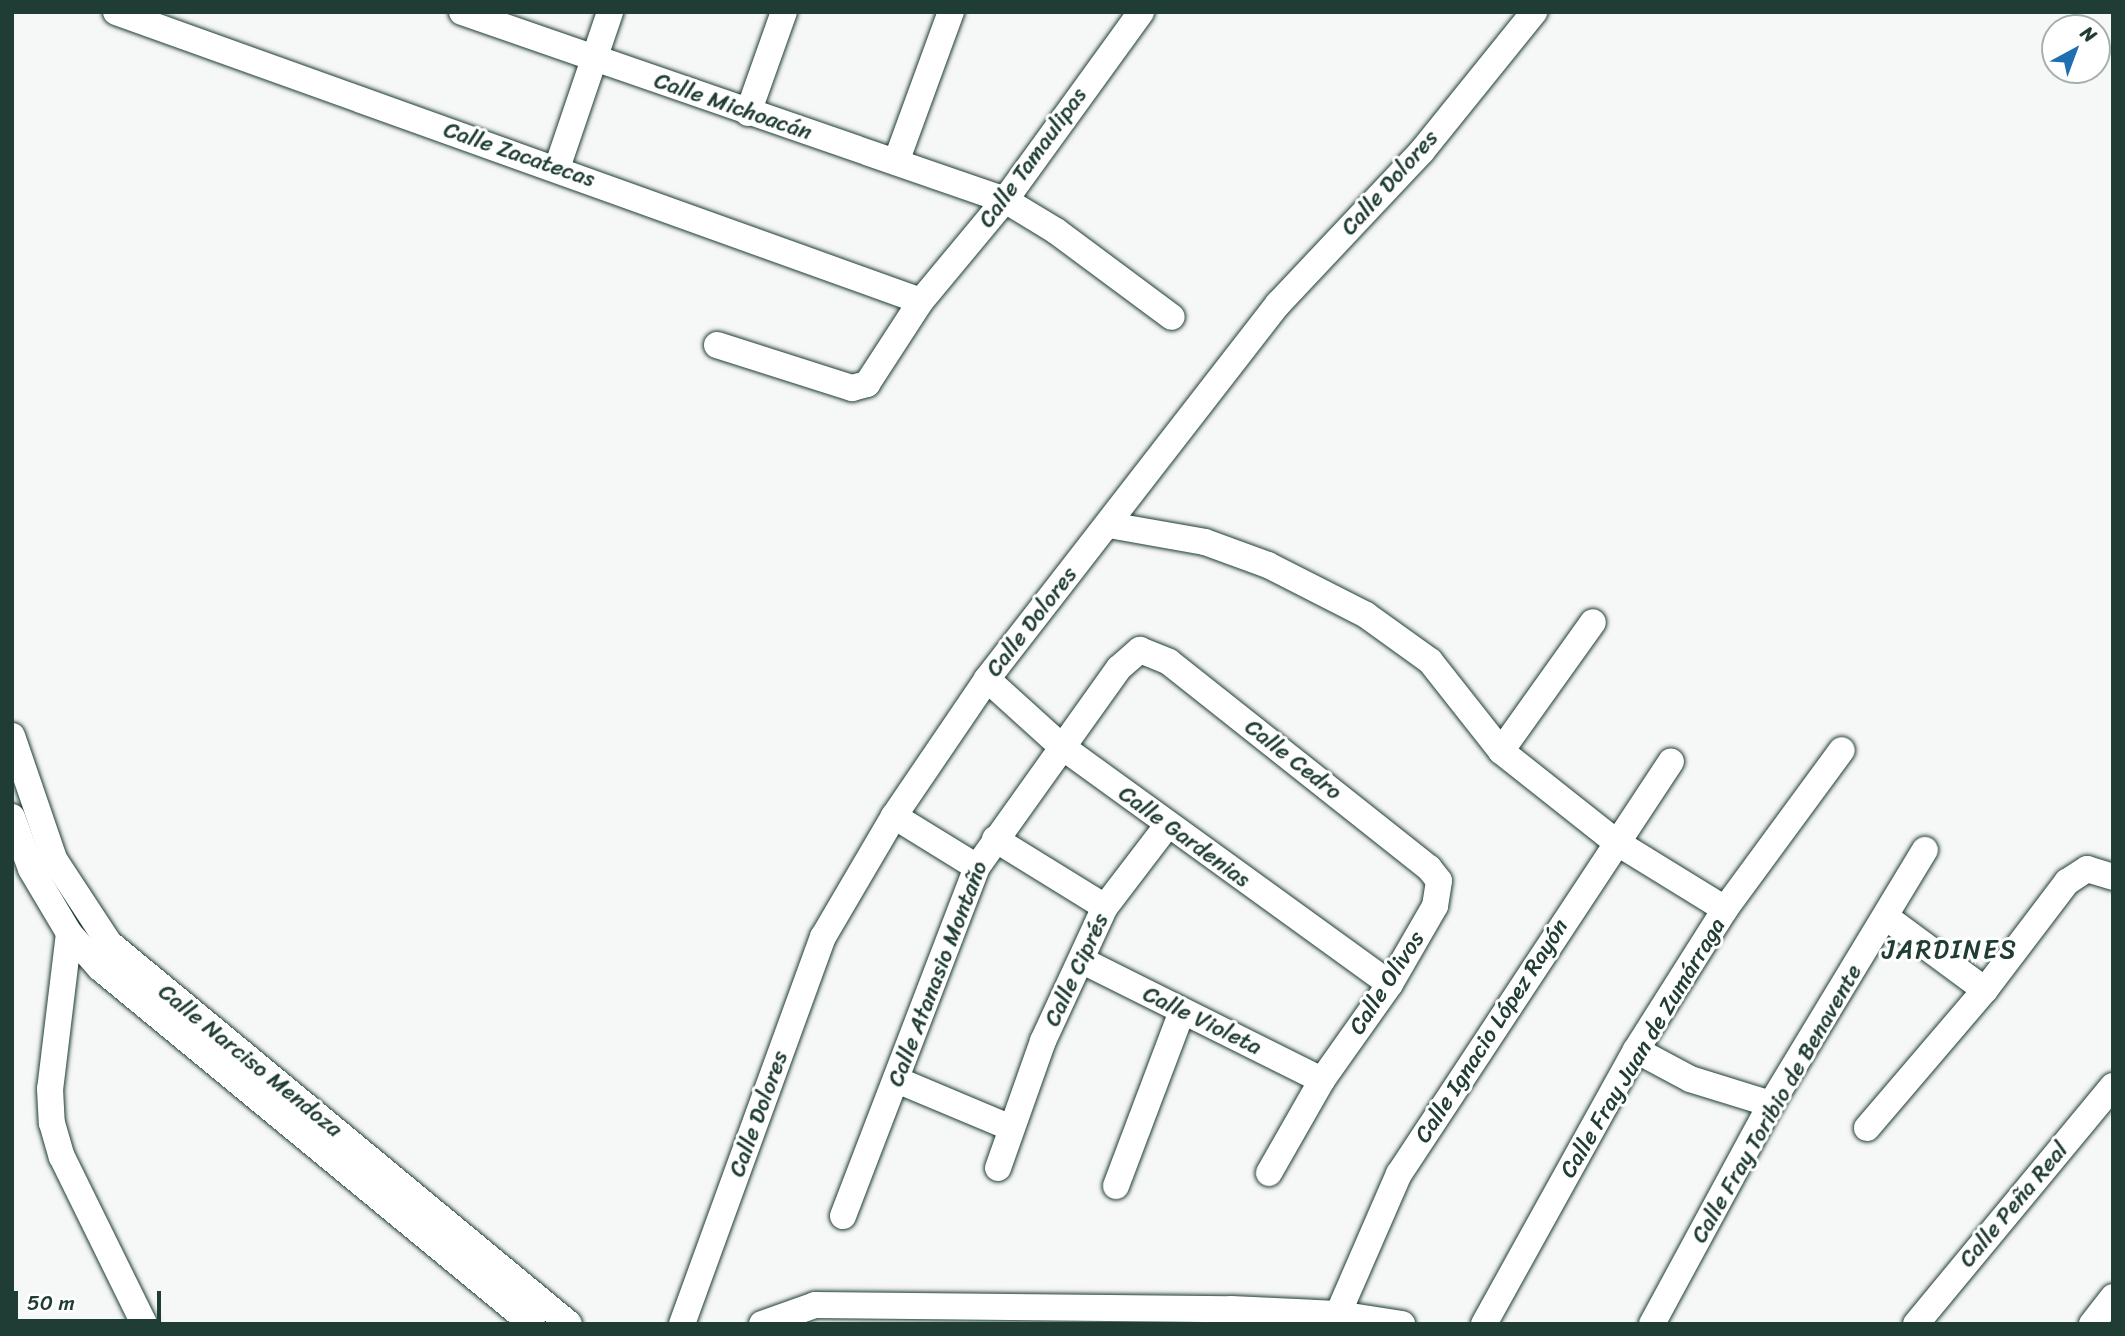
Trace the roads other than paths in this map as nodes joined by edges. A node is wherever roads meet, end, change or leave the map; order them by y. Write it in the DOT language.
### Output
graph roads {
  1 [pos="116,12"];
  2 [pos="462,12"];
  3 [pos="610,12"];
  4 [pos="784,12"];
  5 [pos="951,12"];
  6 [pos="1141,12"];
  7 [pos="1534,12"];
  8 [pos="593,58"];
  9 [pos="748,113"];
  10 [pos="896,162"];
  11 [pos="557,167"];
  12 [pos="1005,200"];
  13 [pos="921,301"];
  14 [pos="1172,317"];
  15 [pos="717,345"];
  16 [pos="1109,525"];
  17 [pos="1593,622"];
  18 [pos="1140,650"];
  19 [pos="987,679"];
  20 [pos="12,736"];
  21 [pos="1061,746"];
  22 [pos="1842,750"];
  23 [pos="1501,751"];
  24 [pos="1671,762"];
  25 [pos="894,816"];
  26 [pos="12,817"];
  27 [pos="1167,826"];
  28 [pos="995,839"];
  29 [pos="1616,842"];
  30 [pos="1925,850"];
  31 [pos="977,867"];
  32 [pos="32,868"];
  33 [pos="2113,877"];
  34 [pos="1439,881"];
  35 [pos="1105,907"];
  36 [pos="1725,909"];
  37 [pos="1886,917"];
  38 [pos="69,933"];
  39 [pos="1083,961"];
  40 [pos="1390,984"];
  41 [pos="1985,990"];
  42 [pos="1182,1011"];
  43 [pos="1636,1050"];
  44 [pos="897,1080"];
  45 [pos="1322,1080"];
  46 [pos="2113,1086"];
  47 [pos="1772,1104"];
  48 [pos="1009,1127"];
  49 [pos="1867,1128"];
  50 [pos="998,1168"];
  51 [pos="1269,1173"];
  52 [pos="1116,1186"];
  53 [pos="843,1216"];
  54 [pos="2113,1297"];
  55 [pos="1338,1314"];
  56 [pos="1228,1317"];
  57 [pos="138,1321"];
  58 [pos="532,1324"];
  59 [pos="569,1324"];
  60 [pos="682,1324"];
  61 [pos="762,1324"];
  62 [pos="1402,1324"];
  63 [pos="1484,1324"];
  64 [pos="1652,1324"];
  65 [pos="1916,1324"];
  66 [pos="2092,1324"];
  1 -- 11 [label="street, Calle Zacatecas"];
  2 -- 8 [label="street, Calle Michoacán"];
  3 -- 8 [label="street"];
  4 -- 9 [label="street"];
  5 -- 10 [label="street"];
  6 -- 12 [label="street, Calle Tamaulipas"];
  7 -- 16 [label="street, Calle Dolores"];
  8 -- 9 [label="street, Calle Michoacán"];
  8 -- 11 [label="street"];
  9 -- 10 [label="street, Calle Michoacán"];
  10 -- 12 [label="street, Calle Michoacán"];
  11 -- 13 [label="street, Calle Zacatecas"];
  12 -- 13 [label="street, Calle Tamaulipas"];
  12 -- 14 [label="street, Calle Michoacán"];
  13 -- 15 [label="street, Calle Tamaulipas"];
  16 -- 19 [label="street, Calle Dolores"];
  16 -- 23 [label="street"];
  17 -- 23 [label="street"];
  18 -- 21 [label="street, Calle Atanasio Montaño"];
  18 -- 34 [label="street, Calle Cedro"];
  19 -- 21 [label="street, Calle Gardenias"];
  19 -- 25 [label="street, Calle Dolores"];
  20 -- 32 [label="street, Calle Narciso Mendoza"];
  21 -- 27 [label="street, Calle Gardenias"];
  21 -- 28 [label="street, Calle Atanasio Montaño"];
  22 -- 36 [label="street, Calle Fray Juan de Zumárraga"];
  23 -- 29 [label="street"];
  24 -- 29 [label="street, Calle Ignacio López Rayón"];
  25 -- 31 [label="street"];
  25 -- 60 [label="street, Calle Dolores"];
  26 -- 32 [label="street, Calle Narciso Mendoza"];
  27 -- 35 [label="street, Calle Ciprés"];
  27 -- 40 [label="street, Calle Gardenias"];
  28 -- 31 [label="street, Calle Atanasio Montaño"];
  28 -- 35 [label="street"];
  29 -- 36 [label="street"];
  29 -- 55 [label="street, Calle Ignacio López Rayón"];
  30 -- 37 [label="street, Calle Fray Toribio de Benavente"];
  31 -- 44 [label="street, Calle Atanasio Montaño"];
  32 -- 38 [label="street, Calle Narciso Mendoza"];
  32 -- 59 [label="street, Calle Narciso Mendoza"];
  33 -- 41 [label="street"];
  34 -- 40 [label="street, Calle Olivos"];
  35 -- 39 [label="street, Calle Ciprés"];
  36 -- 43 [label="street, Calle Fray Juan de Zumárraga"];
  37 -- 41 [label="street"];
  37 -- 47 [label="street, Calle Fray Toribio de Benavente"];
  38 -- 57 [label="street"];
  38 -- 58 [label="street, Calle Narciso Mendoza"];
  39 -- 42 [label="street, Calle Violeta"];
  39 -- 48 [label="street, Calle Ciprés"];
  40 -- 45 [label="street, Calle Olivos"];
  41 -- 49 [label="street"];
  42 -- 45 [label="street, Calle Violeta"];
  42 -- 52 [label="street"];
  43 -- 47 [label="street"];
  43 -- 63 [label="street, Calle Fray Juan de Zumárraga"];
  44 -- 48 [label="street"];
  44 -- 53 [label="street, Calle Atanasio Montaño"];
  45 -- 51 [label="street, Calle Olivos"];
  46 -- 65 [label="street, Calle Peña Real"];
  47 -- 64 [label="street, Calle Fray Toribio de Benavente"];
  48 -- 50 [label="street, Calle Ciprés"];
  54 -- 66 [label="street"];
  55 -- 56 [label="street"];
  55 -- 62 [label="street"];
  56 -- 61 [label="street"];
}
